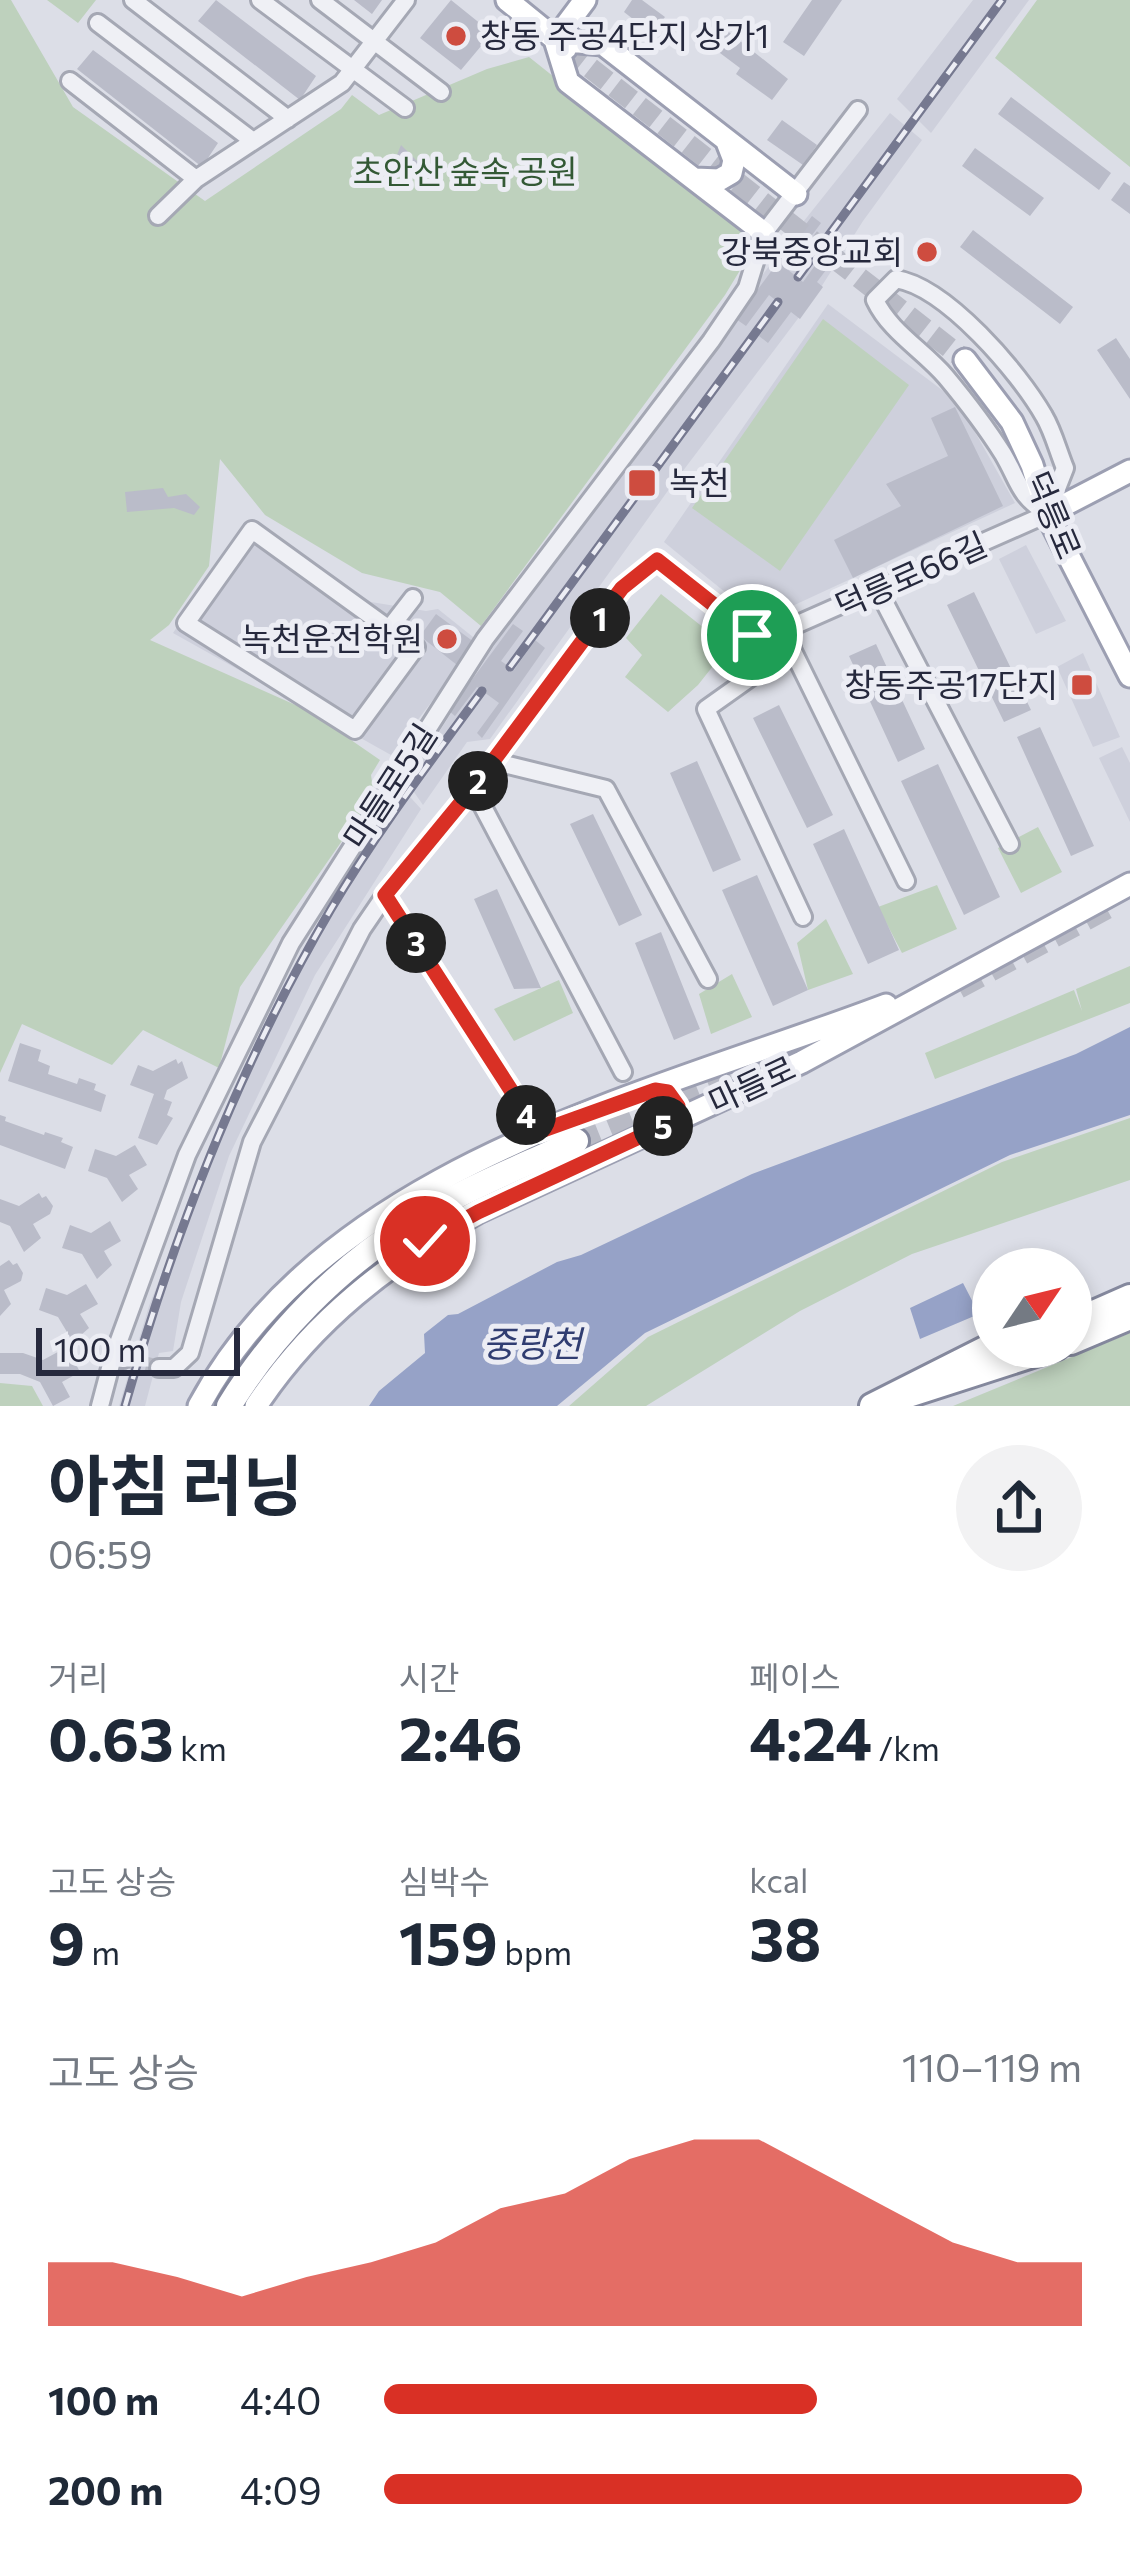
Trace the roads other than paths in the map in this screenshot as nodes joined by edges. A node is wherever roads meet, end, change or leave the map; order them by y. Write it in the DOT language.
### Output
graph roads {
  1 [pos="133,0"];
  2 [pos="260,0"];
  3 [pos="320,0"];
  4 [pos="406,0"];
  5 [pos="507,0"];
  6 [pos="585,0"];
  7 [pos="98,22"];
  8 [pos="374,41"];
  9 [pos="561,44"];
  10 [pos="351,71"];
  11 [pos="70,81"];
  12 [pos="441,92"];
  13 [pos="405,107"];
  14 [pos="858,110"];
  15 [pos="288,119"];
  16 [pos="726,140"];
  17 [pos="253,141"];
  18 [pos="196,178"];
  19 [pos="694,179"];
  20 [pos="796,194"];
  21 [pos="158,217"];
  22 [pos="761,244"];
  23 [pos="965,360"];
  24 [pos="1130,471"];
  25 [pos="1047,514"];
  26 [pos="878,590"];
  27 [pos="412,598"];
  28 [pos="389,629"];
  29 [pos="783,630"];
  30 [pos="792,648"];
  31 [pos="1130,676"];
  32 [pos="492,761"];
  33 [pos="473,788"];
  34 [pos="1010,844"];
  35 [pos="906,881"];
  36 [pos="1130,884"];
  37 [pos="385,895"];
  38 [pos="803,917"];
  39 [pos="965,975"];
  40 [pos="709,979"];
  41 [pos="623,1072"];
  42 [pos="655,1090"];
  43 [pos="663,1126"];
  44 [pos="538,1132"];
  45 [pos="576,1141"];
  46 [pos="1130,1280"];
  47 [pos="1092,1297"];
  48 [pos="1130,1297"];
  49 [pos="1092,1314"];
  50 [pos="1130,1317"];
  51 [pos="1092,1333"];
  52 [pos="972,1356"];
  53 [pos="972,1367"];
  54 [pos="159,1368"];
  55 [pos="992,1368"];
  56 [pos="905,1396"];
  57 [pos="100,1406"];
  58 [pos="199,1406"];
  59 [pos="229,1406"];
  60 [pos="256,1406"];
  61 [pos="876,1406"];
  1 -- 15 [label="street"];
  2 -- 10 [label="street"];
  3 -- 8 [label="street"];
  4 -- 8 [label="street"];
  5 -- 9 [label="main road"];
  6 -- 9 [label="main road"];
  7 -- 17 [label="street"];
  8 -- 10 [label="street"];
  8 -- 12 [label="street"];
  9 -- 16 [label="main road"];
  9 -- 19 [label="main road"];
  10 -- 13 [label="street"];
  10 -- 15 [label="street"];
  11 -- 18 [label="street"];
  14 -- 20 [label="street, 마들로5길"];
  15 -- 17 [label="street"];
  16 -- 19 [label="main road"];
  16 -- 20 [label="main road"];
  17 -- 18 [label="street"];
  18 -- 21 [label="street"];
  19 -- 22 [label="main road"];
  20 -- 22 [label="street, 마들로5길"];
  22 -- 57 [label="street, 마들로5길"];
  23 -- 25 [label="main road, 덕릉로"];
  24 -- 25 [label="main road"];
  25 -- 25 [label="street"];
  25 -- 26 [label="street, 덕릉로66길"];
  25 -- 31 [label="main road, 덕릉로"];
  26 -- 29 [label="street, 덕릉로66길"];
  26 -- 34 [label="street"];
  27 -- 28 [label="street"];
  28 -- 28 [label="street"];
  29 -- 30 [label="street"];
  29 -- 32 [label="street"];
  30 -- 35 [label="street"];
  30 -- 38 [label="street"];
  32 -- 33 [label="street"];
  32 -- 40 [label="street"];
  33 -- 37 [label="street"];
  33 -- 41 [label="street"];
  36 -- 39 [label="main road, 마들로"];
  37 -- 44 [label="street"];
  37 -- 54 [label="street"];
  39 -- 42 [label="main road, 마들로"];
  39 -- 43 [label="main road, 마들로"];
  42 -- 43 [label="main road"];
  42 -- 44 [label="main road, 마들로"];
  43 -- 60 [label="main road, 마들로"];
  44 -- 58 [label="main road, 마들로"];
  45 -- 59 [label="highway"];
  46 -- 47 [label="highway"];
  48 -- 49 [label="highway"];
  50 -- 51 [label="highway"];
  52 -- 61 [label="highway"];
  53 -- 56 [label="highway"];
  55 -- 56 [label="highway"];
  56 -- 61 [label="highway"];
}
